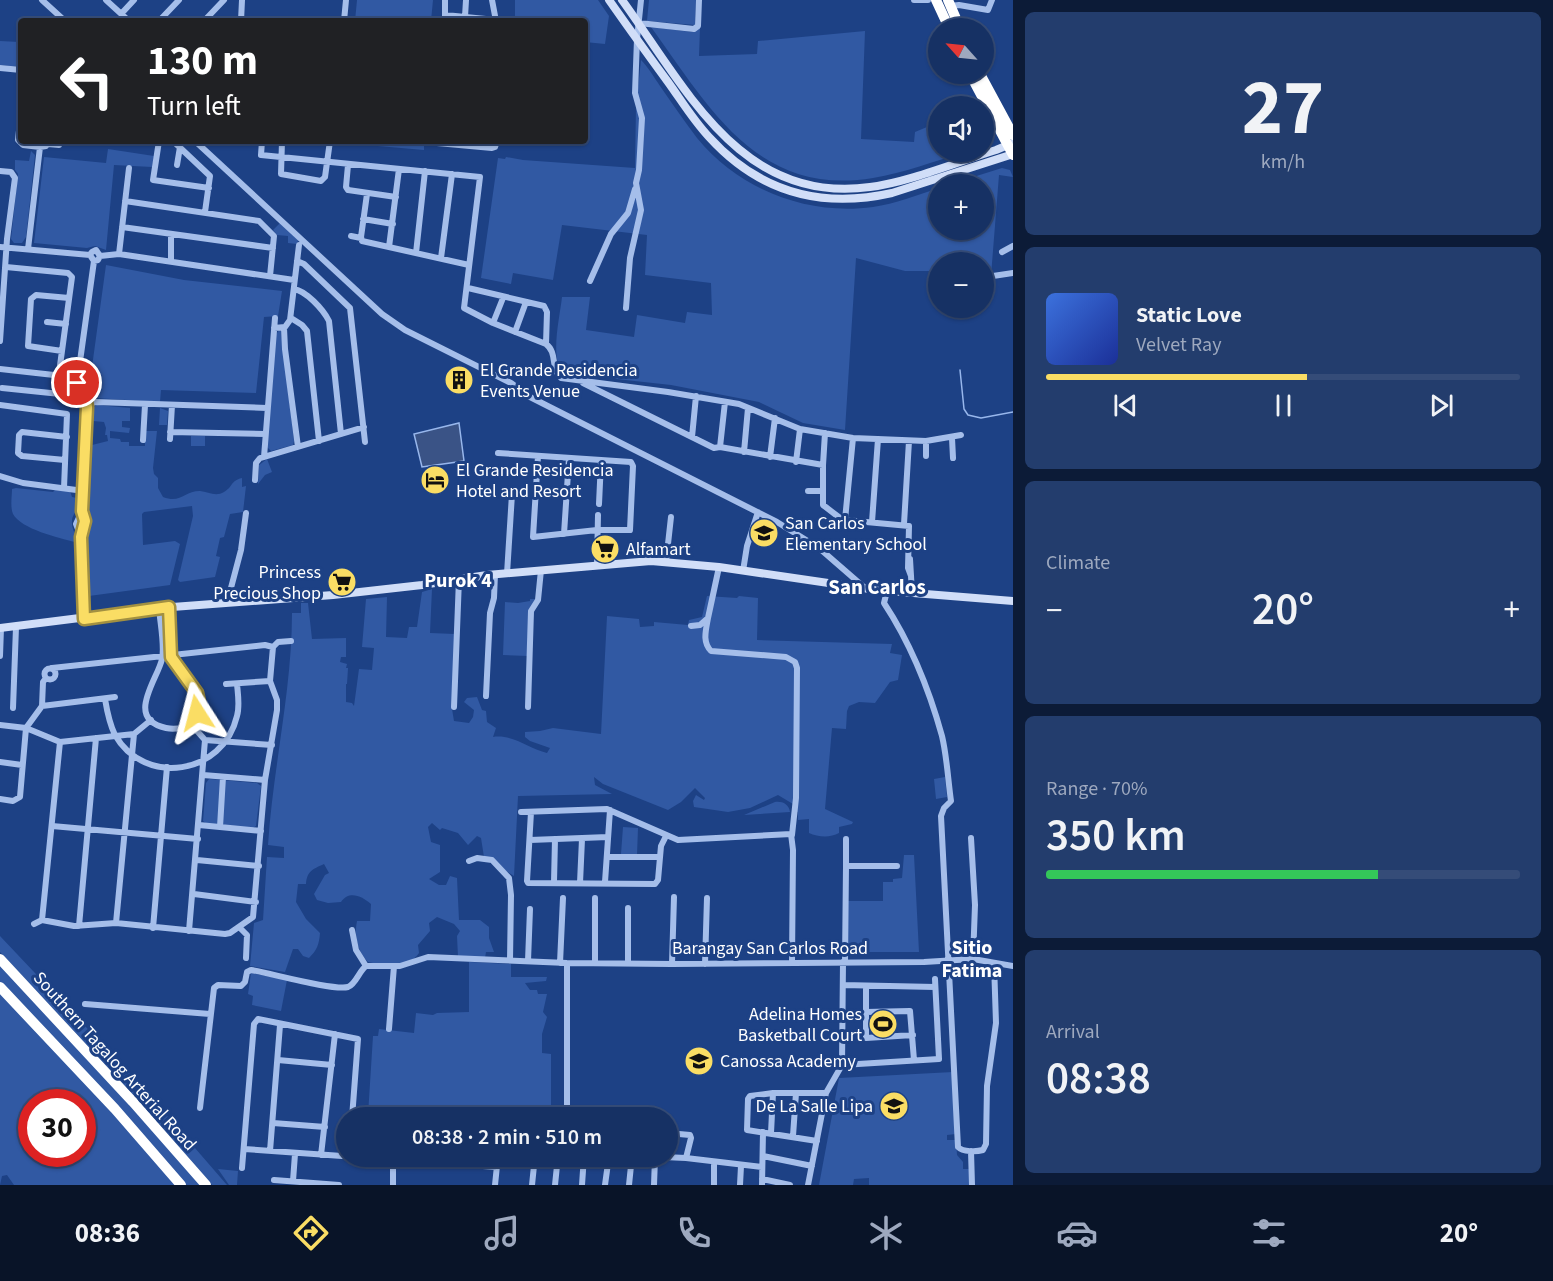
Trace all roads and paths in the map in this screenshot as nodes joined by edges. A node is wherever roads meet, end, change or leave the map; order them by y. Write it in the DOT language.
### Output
graph roads {
  1 [pos="42,0"];
  2 [pos="106,0"];
  3 [pos="134,0"];
  4 [pos="178,0"];
  5 [pos="224,0"];
  6 [pos="242,0"];
  7 [pos="346,0"];
  8 [pos="445,0"];
  9 [pos="466,0"];
  10 [pos="492,0"];
  11 [pos="609,0"];
  12 [pos="622,0"];
  13 [pos="641,0"];
  14 [pos="699,0"];
  15 [pos="914,0"];
  16 [pos="928,0"];
  17 [pos="936,0"];
  18 [pos="992,0"];
  19 [pos="949,3"];
  20 [pos="121,14"];
  21 [pos="465,17"];
  22 [pos="62,18"];
  23 [pos="126,18"];
  24 [pos="162,18"];
  25 [pos="207,18"];
  26 [pos="241,18"];
  27 [pos="344,18"];
  28 [pos="445,18"];
  29 [pos="475,18"];
  30 [pos="496,18"];
  31 [pos="944,18"];
  32 [pos="956,18"];
  33 [pos="639,23"];
  34 [pos="637,39"];
  35 [pos="0,68"];
  36 [pos="18,70"];
  37 [pos="976,84"];
  38 [pos="985,84"];
  39 [pos="1013,135"];
  40 [pos="23,144"];
  41 [pos="47,144"];
  42 [pos="54,144"];
  43 [pos="158,144"];
  44 [pos="176,144"];
  45 [pos="198,144"];
  46 [pos="262,144"];
  47 [pos="282,144"];
  48 [pos="330,144"];
  49 [pos="437,144"];
  50 [pos="455,144"];
  51 [pos="496,144"];
  52 [pos="59,145"];
  53 [pos="39,147"];
  54 [pos="180,147"];
  55 [pos="1012,150"];
  56 [pos="435,151"];
  57 [pos="281,157"];
  58 [pos="327,162"];
  59 [pos="177,165"];
  60 [pos="348,165"];
  61 [pos="129,168"];
  62 [pos="399,169"];
  63 [pos="0,171"];
  64 [pos="425,171"];
  65 [pos="452,174"];
  66 [pos="636,186"];
  67 [pos="209,188"];
  68 [pos="367,194"];
  69 [pos="396,197"];
  70 [pos="125,201"];
  71 [pos="206,212"];
  72 [pos="363,219"];
  73 [pos="393,224"];
  74 [pos="122,227"];
  75 [pos="171,234"];
  76 [pos="351,236"];
  77 [pos="361,238"];
  78 [pos="299,245"];
  79 [pos="1013,246"];
  80 [pos="0,247"];
  81 [pos="8,248"];
  82 [pos="273,248"];
  83 [pos="389,248"];
  84 [pos="28,249"];
  85 [pos="1002,252"];
  86 [pos="416,253"];
  87 [pos="119,254"];
  88 [pos="92,258"];
  89 [pos="441,258"];
  90 [pos="171,260"];
  91 [pos="297,261"];
  92 [pos="469,265"];
  93 [pos="6,267"];
  94 [pos="1013,273"];
  95 [pos="270,276"];
  96 [pos="994,276"];
  97 [pos="3,277"];
  98 [pos="294,280"];
  99 [pos="590,281"];
  100 [pos="468,288"];
  101 [pos="294,289"];
  102 [pos="69,298"];
  103 [pos="503,298"];
  104 [pos="526,302"];
  105 [pos="626,308"];
  106 [pos="275,318"];
  107 [pos="291,318"];
  108 [pos="47,322"];
  109 [pos="493,323"];
  110 [pos="66,324"];
  111 [pos="274,328"];
  112 [pos="284,328"];
  113 [pos="515,332"];
  114 [pos="0,341"];
  115 [pos="546,344"];
  116 [pos="62,351"];
  117 [pos="0,369"];
  118 [pos="579,381"];
  119 [pos="1,388"];
  120 [pos="77,393"];
  121 [pos="696,396"];
  122 [pos="725,402"];
  123 [pos="87,404"];
  124 [pos="0,405"];
  125 [pos="145,405"];
  126 [pos="172,405"];
  127 [pos="267,408"];
  128 [pos="748,408"];
  129 [pos="775,418"];
  130 [pos="364,427"];
  131 [pos="800,429"];
  132 [pos="825,433"];
  133 [pos="265,434"];
  134 [pos="341,434"];
  135 [pos="961,435"];
  136 [pos="67,437"];
  137 [pos="692,437"];
  138 [pos="853,438"];
  139 [pos="952,438"];
  140 [pos="878,439"];
  141 [pos="143,440"];
  142 [pos="319,441"];
  143 [pos="909,441"];
  144 [pos="926,441"];
  145 [pos="365,442"];
  146 [pos="298,447"];
  147 [pos="720,447"];
  148 [pos="744,452"];
  149 [pos="498,453"];
  150 [pos="538,456"];
  151 [pos="926,456"];
  152 [pos="264,457"];
  153 [pos="770,457"];
  154 [pos="569,458"];
  155 [pos="953,458"];
  156 [pos="65,460"];
  157 [pos="601,461"];
  158 [pos="796,462"];
  159 [pos="823,465"];
  160 [pos="0,476"];
  161 [pos="255,480"];
  162 [pos="64,488"];
  163 [pos="84,491"];
  164 [pos="808,491"];
  165 [pos="823,491"];
  166 [pos="513,494"];
  167 [pos="599,504"];
  168 [pos="758,512"];
  169 [pos="246,513"];
  170 [pos="598,515"];
  171 [pos="670,517"];
  172 [pos="845,520"];
  173 [pos="872,522"];
  174 [pos="904,524"];
  175 [pos="597,530"];
  176 [pos="564,534"];
  177 [pos="666,562"];
  178 [pos="597,564"];
  179 [pos="719,567"];
  180 [pos="541,570"];
  181 [pos="743,571"];
  182 [pos="495,574"];
  183 [pos="507,574"];
  184 [pos="459,579"];
  185 [pos="866,588"];
  186 [pos="887,591"];
  187 [pos="912,593"];
  188 [pos="1013,602"];
  189 [pos="227,603"];
  190 [pos="169,607"];
  191 [pos="159,608"];
  192 [pos="708,618"];
  193 [pos="84,619"];
  194 [pos="692,626"];
  195 [pos="16,627"];
  196 [pos="1,628"];
  197 [pos="170,637"];
  198 [pos="161,638"];
  199 [pos="291,641"];
  200 [pos="273,646"];
  201 [pos="0,656"];
  202 [pos="171,657"];
  203 [pos="163,658"];
  204 [pos="270,681"];
  205 [pos="226,684"];
  206 [pos="237,684"];
  207 [pos="486,696"];
  208 [pos="116,697"];
  209 [pos="105,699"];
  210 [pos="42,706"];
  211 [pos="454,707"];
  212 [pos="528,707"];
  213 [pos="13,708"];
  214 [pos="151,720"];
  215 [pos="190,723"];
  216 [pos="0,725"];
  217 [pos="27,728"];
  218 [pos="134,734"];
  219 [pos="116,735"];
  220 [pos="96,738"];
  221 [pos="206,740"];
  222 [pos="60,742"];
  223 [pos="224,742"];
  224 [pos="272,745"];
  225 [pos="131,753"];
  226 [pos="203,761"];
  227 [pos="0,762"];
  228 [pos="22,765"];
  229 [pos="167,767"];
  230 [pos="203,775"];
  231 [pos="223,777"];
  232 [pos="266,780"];
  233 [pos="0,799"];
  234 [pos="610,810"];
  235 [pos="521,812"];
  236 [pos="531,812"];
  237 [pos="199,825"];
  238 [pos="52,826"];
  239 [pos="220,827"];
  240 [pos="88,830"];
  241 [pos="261,831"];
  242 [pos="124,833"];
  243 [pos="792,835"];
  244 [pos="161,836"];
  245 [pos="666,836"];
  246 [pos="608,837"];
  247 [pos="971,838"];
  248 [pos="198,839"];
  249 [pos="555,839"];
  250 [pos="582,839"];
  251 [pos="846,839"];
  252 [pos="530,840"];
  253 [pos="607,857"];
  254 [pos="660,857"];
  255 [pos="196,860"];
  256 [pos="469,861"];
  257 [pos="259,866"];
  258 [pos="846,866"];
  259 [pos="897,866"];
  260 [pos="554,882"];
  261 [pos="605,882"];
  262 [pos="580,883"];
  263 [pos="194,894"];
  264 [pos="674,897"];
  265 [pos="564,898"];
  266 [pos="595,898"];
  267 [pos="707,898"];
  268 [pos="256,902"];
  269 [pos="628,908"];
  270 [pos="530,909"];
  271 [pos="42,920"];
  272 [pos="116,923"];
  273 [pos="34,924"];
  274 [pos="79,926"];
  275 [pos="239,927"];
  276 [pos="153,928"];
  277 [pos="352,930"];
  278 [pos="189,931"];
  279 [pos="246,957"];
  280 [pos="0,959"];
  281 [pos="973,959"];
  282 [pos="510,960"];
  283 [pos="948,960"];
  284 [pos="528,961"];
  285 [pos="792,962"];
  286 [pos="844,962"];
  287 [pos="564,963"];
  288 [pos="595,963"];
  289 [pos="628,963"];
  290 [pos="994,963"];
  291 [pos="672,964"];
  292 [pos="705,964"];
  293 [pos="366,966"];
  294 [pos="394,966"];
  295 [pos="1013,966"];
  296 [pos="935,979"];
  297 [pos="843,985"];
  298 [pos="866,986"];
  299 [pos="0,987"];
  300 [pos="935,987"];
  301 [pos="85,1004"];
  302 [pos="866,1012"];
  303 [pos="210,1014"];
  304 [pos="280,1025"];
  305 [pos="389,1029"];
  306 [pos="335,1034"];
  307 [pos="913,1035"];
  308 [pos="278,1060"];
  309 [pos="914,1060"];
  310 [pos="332,1065"];
  311 [pos="842,1065"];
  312 [pos="796,1093"];
  313 [pos="825,1093"];
  314 [pos="773,1094"];
  315 [pos="353,1107"];
  316 [pos="567,1107"];
  317 [pos="200,1108"];
  318 [pos="273,1124"];
  319 [pos="325,1127"];
  320 [pos="763,1132"];
  321 [pos="771,1133"];
  322 [pos="678,1134"];
  323 [pos="793,1137"];
  324 [pos="817,1141"];
  325 [pos="244,1149"];
  326 [pos="270,1151"];
  327 [pos="971,1151"];
  328 [pos="295,1154"];
  329 [pos="321,1155"];
  330 [pos="336,1156"];
  331 [pos="763,1156"];
  332 [pos="678,1158"];
  333 [pos="686,1158"];
  334 [pos="714,1162"];
  335 [pos="741,1166"];
  336 [pos="812,1166"];
  337 [pos="393,1167"];
  338 [pos="496,1167"];
  339 [pos="533,1167"];
  340 [pos="557,1167"];
  341 [pos="583,1167"];
  342 [pos="607,1167"];
  343 [pos="631,1167"];
  344 [pos="655,1167"];
  345 [pos="762,1167"];
  346 [pos="242,1168"];
  347 [pos="274,1180"];
  348 [pos="293,1181"];
  349 [pos="762,1182"];
  350 [pos="181,1185"];
  351 [pos="206,1185"];
  352 [pos="339,1185"];
  353 [pos="393,1185"];
  354 [pos="495,1185"];
  355 [pos="532,1185"];
  356 [pos="555,1185"];
  357 [pos="582,1185"];
  358 [pos="605,1185"];
  359 [pos="629,1185"];
  360 [pos="654,1185"];
  361 [pos="714,1185"];
  362 [pos="740,1185"];
  363 [pos="790,1185"];
  364 [pos="808,1185"];
  365 [pos="972,1185"];
  1 -- 22 [label="street"];
  2 -- 20 [label="street"];
  3 -- 20 [label="street"];
  4 -- 24 [label="street"];
  5 -- 25 [label="street"];
  6 -- 26 [label="street"];
  7 -- 27 [label="street"];
  8 -- 28 [label="street"];
  9 -- 21 [label="street"];
  10 -- 30 [label="street"];
  11 -- 34 [label="street"];
  12 -- 33 [label="street"];
  13 -- 33 [label="street"];
  14 -- 33 [label="street"];
  15 -- 16 [label="street"];
  17 -- 31 [label="highway"];
  18 -- 19 [label="street"];
  19 -- 32 [label="highway"];
  20 -- 23 [label="street"];
  21 -- 28 [label="street"];
  21 -- 29 [label="street"];
  33 -- 34 [label="street"];
  33 -- 55 [label="street"];
  34 -- 55 [label="street"];
  34 -- 66 [label="street"];
  35 -- 36 [label="street"];
  37 -- 55 [label="highway"];
  38 -- 39 [label="highway"];
  40 -- 53 [label="street"];
  41 -- 53 [label="street"];
  42 -- 52 [label="street"];
  43 -- 67 [label="street"];
  44 -- 54 [label="street"];
  45 -- 168 [label="street"];
  46 -- 57 [label="street"];
  47 -- 57 [label="street"];
  48 -- 58 [label="street"];
  49 -- 56 [label="street"];
  50 -- 51 [label="street"];
  53 -- 84 [label="street"];
  54 -- 59 [label="street"];
  54 -- 67 [label="street"];
  57 -- 58 [label="street"];
  57 -- 58 [label="street"];
  58 -- 60 [label="street"];
  60 -- 62 [label="street"];
  60 -- 68 [label="street"];
  61 -- 70 [label="street"];
  62 -- 64 [label="street"];
  62 -- 69 [label="street"];
  63 -- 81 [label="street"];
  64 -- 65 [label="street"];
  64 -- 86 [label="street"];
  65 -- 89 [label="street"];
  65 -- 92 [label="street"];
  66 -- 99 [label="street"];
  66 -- 105 [label="street"];
  67 -- 71 [label="street"];
  68 -- 69 [label="street"];
  68 -- 72 [label="street"];
  69 -- 73 [label="street"];
  70 -- 71 [label="street"];
  70 -- 74 [label="street"];
  71 -- 82 [label="street"];
  72 -- 73 [label="street"];
  72 -- 77 [label="street"];
  73 -- 83 [label="street"];
  74 -- 75 [label="street"];
  74 -- 87 [label="street"];
  75 -- 82 [label="street"];
  75 -- 90 [label="street"];
  76 -- 77 [label="street"];
  77 -- 83 [label="street"];
  78 -- 91 [label="street"];
  79 -- 85 [label="street"];
  80 -- 81 [label="street"];
  81 -- 84 [label="street"];
  81 -- 93 [label="street"];
  82 -- 95 [label="street"];
  83 -- 86 [label="street"];
  84 -- 88 [label="street"];
  86 -- 89 [label="street"];
  87 -- 88 [label="street"];
  87 -- 90 [label="street"];
  88 -- 120 [label="street"];
  89 -- 92 [label="street"];
  90 -- 95 [label="street"];
  91 -- 98 [label="street"];
  91 -- 130 [label="street"];
  92 -- 100 [label="street"];
  93 -- 97 [label="street"];
  93 -- 102 [label="street"];
  94 -- 96 [label="street"];
  95 -- 98 [label="street"];
  97 -- 114 [label="street"];
  98 -- 101 [label="street"];
  100 -- 103 [label="street"];
  100 -- 109 [label="street"];
  101 -- 107 [label="street"];
  101 -- 134 [label="street"];
  102 -- 110 [label="street"];
  102 -- 116 [label="street"];
  103 -- 104 [label="street"];
  103 -- 109 [label="street"];
  104 -- 113 [label="street"];
  104 -- 115 [label="street"];
  106 -- 111 [label="street"];
  107 -- 112 [label="street"];
  107 -- 142 [label="street"];
  108 -- 110 [label="street"];
  109 -- 113 [label="street"];
  110 -- 116 [label="street"];
  111 -- 112 [label="street"];
  111 -- 127 [label="street"];
  112 -- 146 [label="street"];
  113 -- 115 [label="street"];
  115 -- 118 [label="street"];
  116 -- 117 [label="street"];
  118 -- 121 [label="street"];
  118 -- 137 [label="street"];
  119 -- 120 [label="street"];
  120 -- 123 [label="street"];
  121 -- 122 [label="street"];
  121 -- 137 [label="street"];
  122 -- 128 [label="street"];
  122 -- 147 [label="street"];
  123 -- 125 [label="street"];
  123 -- 163 [label="street"];
  124 -- 136 [label="street"];
  125 -- 126 [label="street"];
  125 -- 141 [label="street"];
  126 -- 127 [label="street"];
  126 -- 133 [label="street"];
  127 -- 133 [label="street"];
  128 -- 129 [label="street"];
  128 -- 148 [label="street"];
  129 -- 131 [label="street"];
  129 -- 153 [label="street"];
  130 -- 134 [label="street"];
  130 -- 145 [label="street"];
  131 -- 132 [label="street"];
  131 -- 158 [label="street"];
  132 -- 138 [label="street"];
  132 -- 159 [label="street"];
  133 -- 152 [label="street"];
  134 -- 142 [label="street"];
  135 -- 139 [label="street"];
  136 -- 156 [label="street"];
  136 -- 156 [label="street"];
  137 -- 147 [label="street"];
  138 -- 140 [label="street"];
  138 -- 172 [label="street"];
  139 -- 144 [label="street"];
  139 -- 155 [label="street"];
  140 -- 143 [label="street"];
  140 -- 173 [label="street"];
  142 -- 146 [label="street"];
  143 -- 144 [label="street"];
  143 -- 174 [label="street"];
  144 -- 151 [label="street"];
  146 -- 152 [label="street"];
  147 -- 148 [label="street"];
  148 -- 153 [label="street"];
  149 -- 150 [label="street"];
  150 -- 154 [label="street"];
  150 -- 176 [label="street"];
  152 -- 161 [label="street"];
  153 -- 158 [label="street"];
  154 -- 157 [label="street"];
  154 -- 176 [label="street"];
  156 -- 162 [label="street"];
  157 -- 167 [label="street"];
  157 -- 175 [label="street"];
  158 -- 159 [label="street"];
  159 -- 165 [label="street"];
  160 -- 162 [label="street"];
  162 -- 163 [label="street"];
  163 -- 193 [label="street"];
  164 -- 165 [label="street"];
  165 -- 172 [label="street"];
  166 -- 183 [label="street"];
  168 -- 181 [label="street"];
  168 -- 185 [label="street"];
  169 -- 189 [label="street"];
  170 -- 175 [label="street"];
  171 -- 177 [label="street"];
  172 -- 173 [label="street"];
  173 -- 174 [label="street"];
  174 -- 187 [label="street"];
  175 -- 176 [label="street"];
  175 -- 178 [label="street"];
  177 -- 178 [label="street"];
  177 -- 179 [label="street"];
  178 -- 180 [label="street"];
  179 -- 181 [label="street"];
  179 -- 192 [label="street"];
  180 -- 183 [label="street"];
  180 -- 212 [label="street"];
  181 -- 185 [label="street"];
  182 -- 183 [label="street"];
  182 -- 184 [label="street"];
  182 -- 207 [label="street"];
  184 -- 189 [label="street"];
  184 -- 211 [label="street"];
  185 -- 186 [label="street"];
  186 -- 187 [label="street"];
  186 -- 283 [label="street"];
  187 -- 188 [label="street"];
  189 -- 190 [label="street"];
  190 -- 191 [label="street"];
  190 -- 197 [label="street"];
  191 -- 193 [label="street"];
  191 -- 198 [label="street"];
  192 -- 194 [label="street"];
  192 -- 243 [label="street"];
  193 -- 195 [label="street"];
  195 -- 196 [label="street"];
  195 -- 213 [label="street"];
  196 -- 201 [label="street"];
  197 -- 198 [label="street"];
  197 -- 202 [label="street"];
  198 -- 203 [label="street"];
  199 -- 200 [label="street"];
  200 -- 202 [label="street"];
  200 -- 204 [label="street"];
  202 -- 203 [label="street"];
  202 -- 215 [label="street"];
  203 -- 210 [label="street"];
  203 -- 214 [label="street"];
  204 -- 206 [label="street"];
  204 -- 224 [label="street"];
  205 -- 206 [label="street"];
  206 -- 223 [label="street"];
  208 -- 209 [label="street"];
  209 -- 210 [label="street"];
  209 -- 219 [label="street"];
  210 -- 217 [label="street"];
  214 -- 215 [label="street"];
  214 -- 218 [label="street"];
  215 -- 221 [label="street"];
  216 -- 217 [label="street"];
  217 -- 222 [label="street"];
  217 -- 228 [label="street"];
  218 -- 219 [label="street"];
  218 -- 225 [label="street"];
  219 -- 220 [label="street"];
  219 -- 225 [label="street"];
  220 -- 222 [label="street"];
  220 -- 240 [label="street"];
  221 -- 223 [label="street"];
  221 -- 226 [label="street"];
  222 -- 238 [label="street"];
  223 -- 224 [label="street"];
  223 -- 226 [label="street"];
  224 -- 232 [label="street"];
  225 -- 229 [label="street"];
  225 -- 242 [label="street"];
  226 -- 229 [label="street"];
  226 -- 230 [label="street"];
  227 -- 228 [label="street"];
  228 -- 233 [label="street"];
  229 -- 244 [label="street"];
  230 -- 231 [label="street"];
  230 -- 237 [label="street"];
  231 -- 232 [label="street"];
  231 -- 239 [label="street"];
  232 -- 241 [label="street"];
  234 -- 236 [label="street"];
  234 -- 245 [label="street"];
  234 -- 246 [label="street"];
  235 -- 236 [label="street"];
  236 -- 252 [label="street"];
  237 -- 239 [label="street"];
  237 -- 248 [label="street"];
  238 -- 240 [label="street"];
  238 -- 271 [label="street"];
  239 -- 241 [label="street"];
  240 -- 242 [label="street"];
  240 -- 274 [label="street"];
  241 -- 257 [label="street"];
  242 -- 244 [label="street"];
  242 -- 272 [label="street"];
  243 -- 245 [label="street"];
  243 -- 285 [label="street"];
  244 -- 248 [label="street"];
  244 -- 276 [label="street"];
  245 -- 254 [label="street"];
  246 -- 250 [label="street"];
  246 -- 253 [label="street"];
  247 -- 281 [label="street"];
  248 -- 255 [label="street"];
  249 -- 250 [label="street"];
  249 -- 252 [label="street"];
  249 -- 260 [label="street"];
  250 -- 262 [label="street"];
  251 -- 258 [label="street"];
  252 -- 260 [label="street"];
  253 -- 254 [label="street"];
  253 -- 261 [label="street"];
  254 -- 261 [label="street"];
  255 -- 257 [label="street"];
  255 -- 263 [label="street"];
  256 -- 282 [label="street"];
  257 -- 268 [label="street"];
  258 -- 259 [label="street"];
  258 -- 286 [label="street"];
  260 -- 262 [label="street"];
  261 -- 262 [label="street"];
  263 -- 268 [label="street"];
  263 -- 278 [label="street"];
  264 -- 291 [label="street"];
  265 -- 287 [label="street"];
  266 -- 288 [label="street"];
  267 -- 292 [label="street"];
  268 -- 275 [label="street"];
  269 -- 289 [label="street"];
  270 -- 284 [label="street"];
  271 -- 273 [label="street"];
  271 -- 274 [label="street"];
  272 -- 274 [label="street"];
  272 -- 276 [label="street"];
  275 -- 278 [label="street"];
  275 -- 279 [label="street"];
  276 -- 278 [label="street"];
  277 -- 293 [label="street"];
  280 -- 351 [label="highway, Southern Tagalog Arterial Road"];
  281 -- 283 [label="street, Barangay San Carlos Road"];
  281 -- 290 [label="street, Barangay San Carlos Road"];
  282 -- 284 [label="street, Barangay San Carlos Road"];
  282 -- 294 [label="street, Barangay San Carlos Road"];
  283 -- 286 [label="street, Barangay San Carlos Road"];
  283 -- 327 [label="street"];
  284 -- 287 [label="street, Barangay San Carlos Road"];
  285 -- 286 [label="street, Barangay San Carlos Road"];
  285 -- 292 [label="street, Barangay San Carlos Road"];
  286 -- 297 [label="street"];
  287 -- 288 [label="street, Barangay San Carlos Road"];
  287 -- 316 [label="street"];
  288 -- 289 [label="street, Barangay San Carlos Road"];
  289 -- 291 [label="street, Barangay San Carlos Road"];
  290 -- 295 [label="street, Barangay San Carlos Road"];
  290 -- 327 [label="street"];
  291 -- 292 [label="street, Barangay San Carlos Road"];
  293 -- 294 [label="street, Barangay San Carlos Road"];
  293 -- 303 [label="street"];
  294 -- 305 [label="street"];
  296 -- 300 [label="street"];
  297 -- 298 [label="street"];
  297 -- 311 [label="street"];
  298 -- 300 [label="street"];
  298 -- 302 [label="street"];
  299 -- 350 [label="highway, Southern Tagalog Arterial Road"];
  300 -- 309 [label="street"];
  301 -- 303 [label="street"];
  302 -- 307 [label="street"];
  302 -- 307 [label="street"];
  303 -- 317 [label="street"];
  304 -- 306 [label="street"];
  304 -- 308 [label="street"];
  304 -- 325 [label="street"];
  306 -- 310 [label="street"];
  306 -- 315 [label="street"];
  307 -- 309 [label="street"];
  308 -- 310 [label="street"];
  308 -- 318 [label="street"];
  309 -- 311 [label="street"];
  310 -- 319 [label="street"];
  311 -- 313 [label="street"];
  312 -- 313 [label="street"];
  312 -- 314 [label="street"];
  312 -- 323 [label="street"];
  313 -- 324 [label="street"];
  314 -- 320 [label="street"];
  314 -- 321 [label="street"];
  318 -- 319 [label="street"];
  318 -- 326 [label="street"];
  319 -- 329 [label="street"];
  320 -- 321 [label="street"];
  320 -- 331 [label="street"];
  321 -- 323 [label="street"];
  322 -- 333 [label="street"];
  323 -- 324 [label="street"];
  324 -- 336 [label="street"];
  325 -- 326 [label="street"];
  325 -- 346 [label="street"];
  326 -- 328 [label="street"];
  327 -- 365 [label="street"];
  328 -- 329 [label="street"];
  328 -- 348 [label="street"];
  329 -- 330 [label="street"];
  331 -- 336 [label="street"];
  331 -- 345 [label="street"];
  332 -- 333 [label="street"];
  333 -- 334 [label="street"];
  334 -- 335 [label="street"];
  334 -- 361 [label="street"];
  335 -- 345 [label="street"];
  335 -- 362 [label="street"];
  336 -- 364 [label="street"];
  337 -- 353 [label="street"];
  338 -- 354 [label="street"];
  339 -- 355 [label="street"];
  340 -- 356 [label="street"];
  341 -- 357 [label="street"];
  342 -- 358 [label="street"];
  343 -- 359 [label="street"];
  344 -- 360 [label="street"];
  345 -- 349 [label="street"];
  347 -- 348 [label="street"];
  348 -- 352 [label="street"];
  349 -- 363 [label="street"];
}
